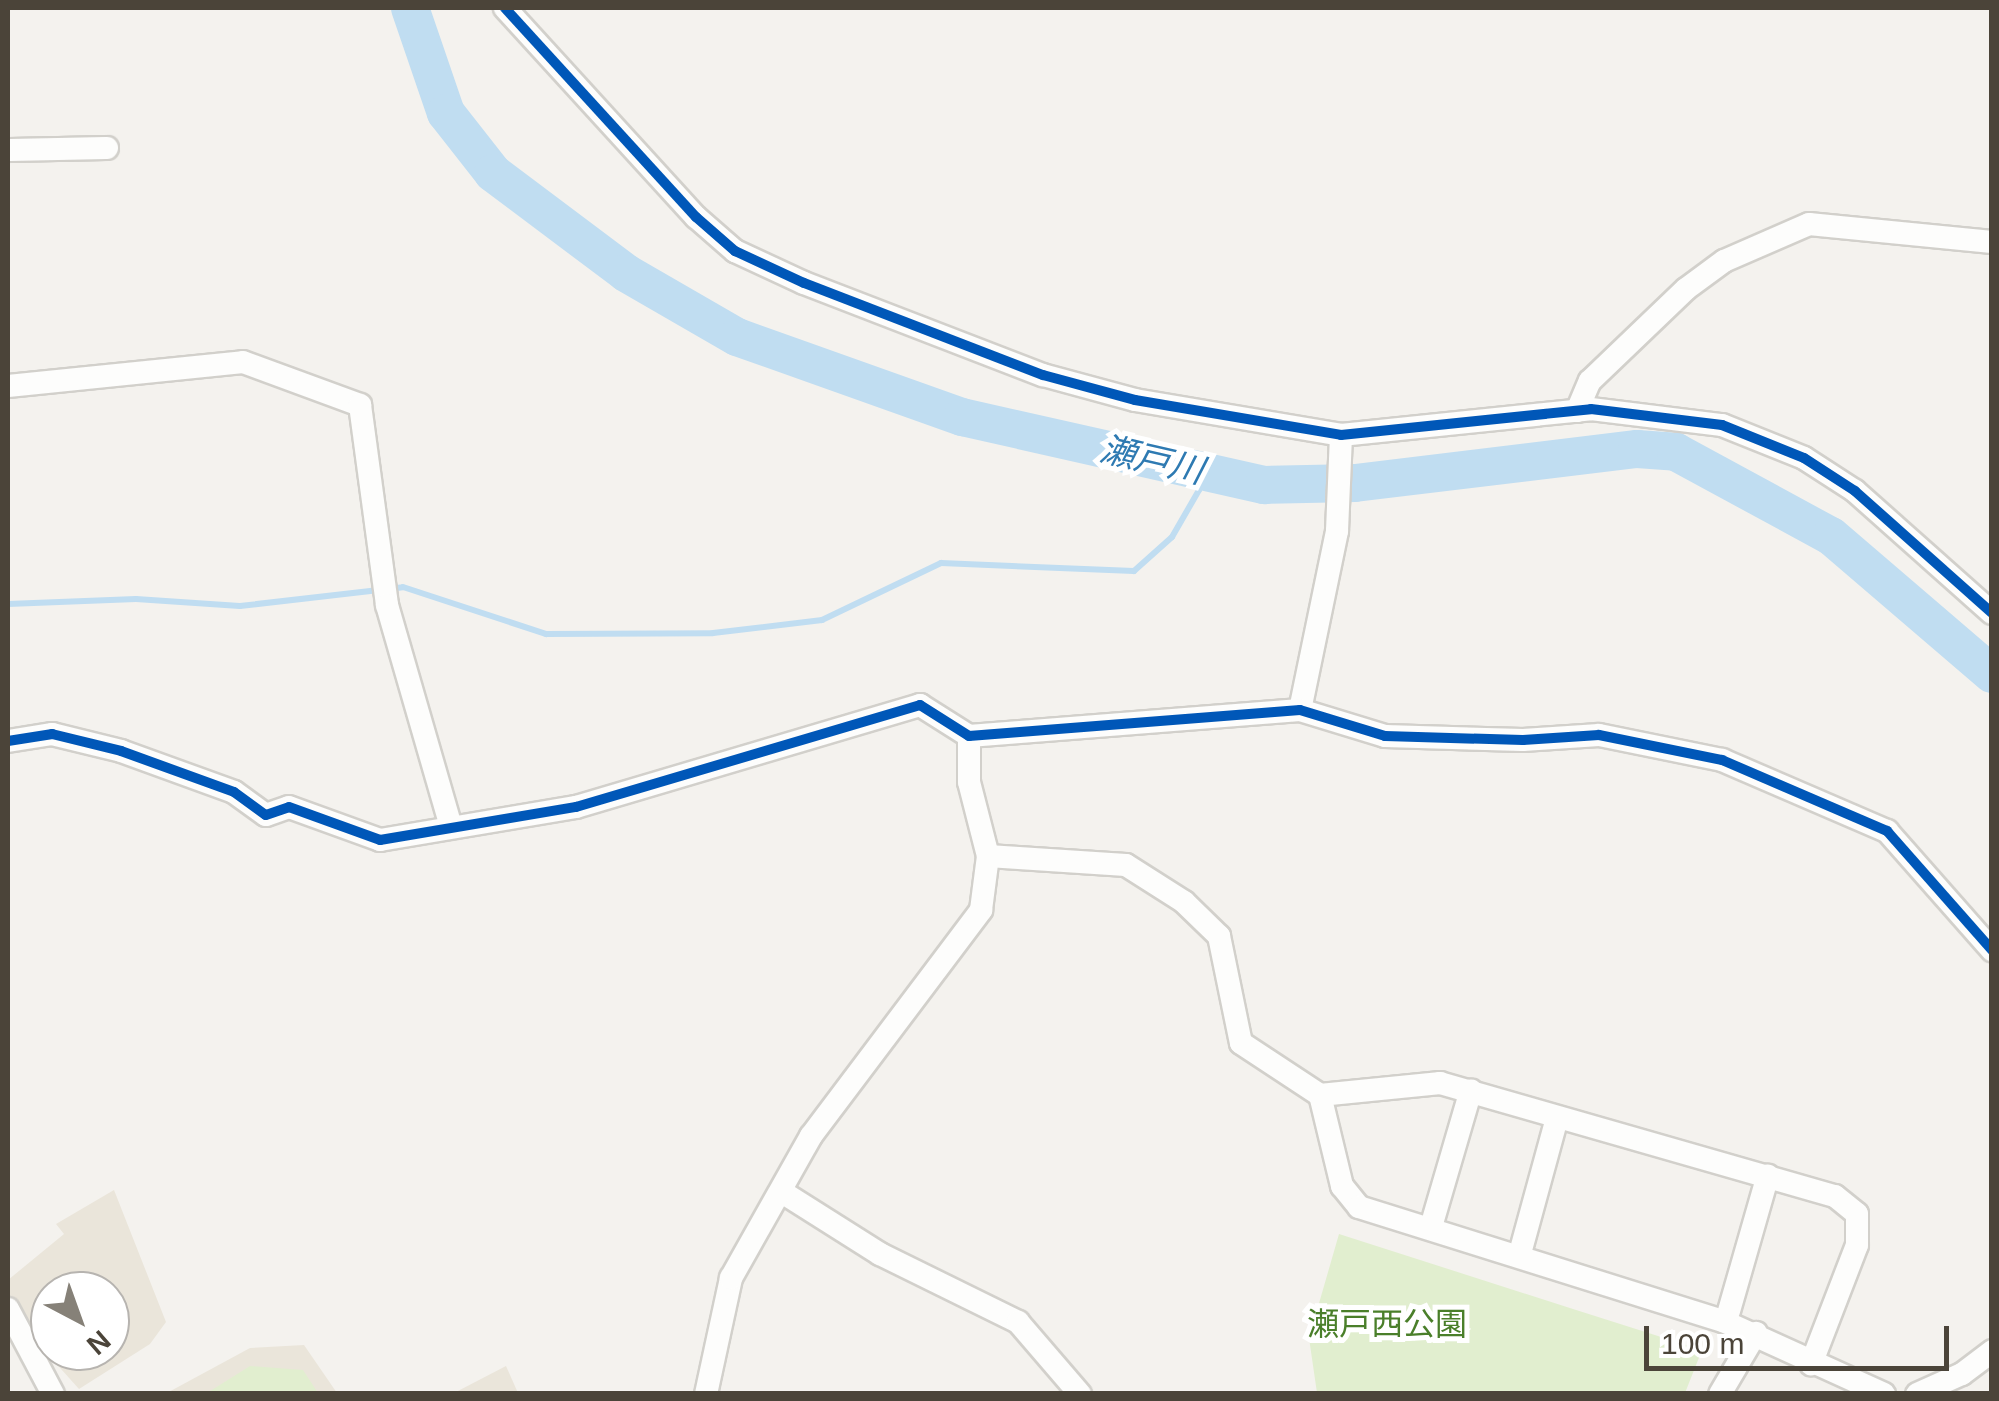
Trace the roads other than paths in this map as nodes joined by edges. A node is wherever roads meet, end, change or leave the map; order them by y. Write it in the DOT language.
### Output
graph roads {
  1 [pos="505,8"];
  2 [pos="107,148"];
  3 [pos="8,150"];
  4 [pos="1992,242"];
  5 [pos="8,386"];
  6 [pos="1577,410"];
  7 [pos="1341,439"];
  8 [pos="1992,612"];
  9 [pos="1300,710"];
  10 [pos="969,736"];
  11 [pos="8,741"];
  12 [pos="450,827"];
  13 [pos="988,856"];
  14 [pos="1992,950"];
  15 [pos="1471,1090"];
  16 [pos="1320,1095"];
  17 [pos="1557,1118"];
  18 [pos="1768,1174"];
  19 [pos="782,1192"];
  20 [pos="1433,1220"];
  21 [pos="1522,1246"];
  22 [pos="8,1309"];
  23 [pos="1729,1310"];
  24 [pos="1756,1333"];
  25 [pos="1992,1351"];
  26 [pos="1811,1364"];
  27 [pos="53,1394"];
  28 [pos="706,1394"];
  29 [pos="1080,1394"];
  30 [pos="1720,1394"];
  31 [pos="1884,1394"];
  32 [pos="1917,1394"];
  1 -- 7 [label="street"];
  2 -- 3 [label="street"];
  4 -- 6 [label="street"];
  5 -- 12 [label="street"];
  6 -- 7 [label="street"];
  6 -- 8 [label="street"];
  7 -- 9 [label="street"];
  9 -- 10 [label="street"];
  9 -- 14 [label="street"];
  10 -- 12 [label="street"];
  10 -- 13 [label="street"];
  11 -- 12 [label="street"];
  13 -- 16 [label="street"];
  13 -- 19 [label="street"];
  15 -- 16 [label="street"];
  15 -- 17 [label="street"];
  15 -- 20 [label="street"];
  16 -- 24 [label="street"];
  17 -- 18 [label="street"];
  17 -- 21 [label="street"];
  18 -- 23 [label="street"];
  18 -- 26 [label="street"];
  19 -- 28 [label="street"];
  19 -- 29 [label="street"];
  22 -- 27 [label="street"];
  24 -- 26 [label="street"];
  24 -- 30 [label="street"];
  25 -- 32 [label="street"];
  26 -- 31 [label="street"];
}
